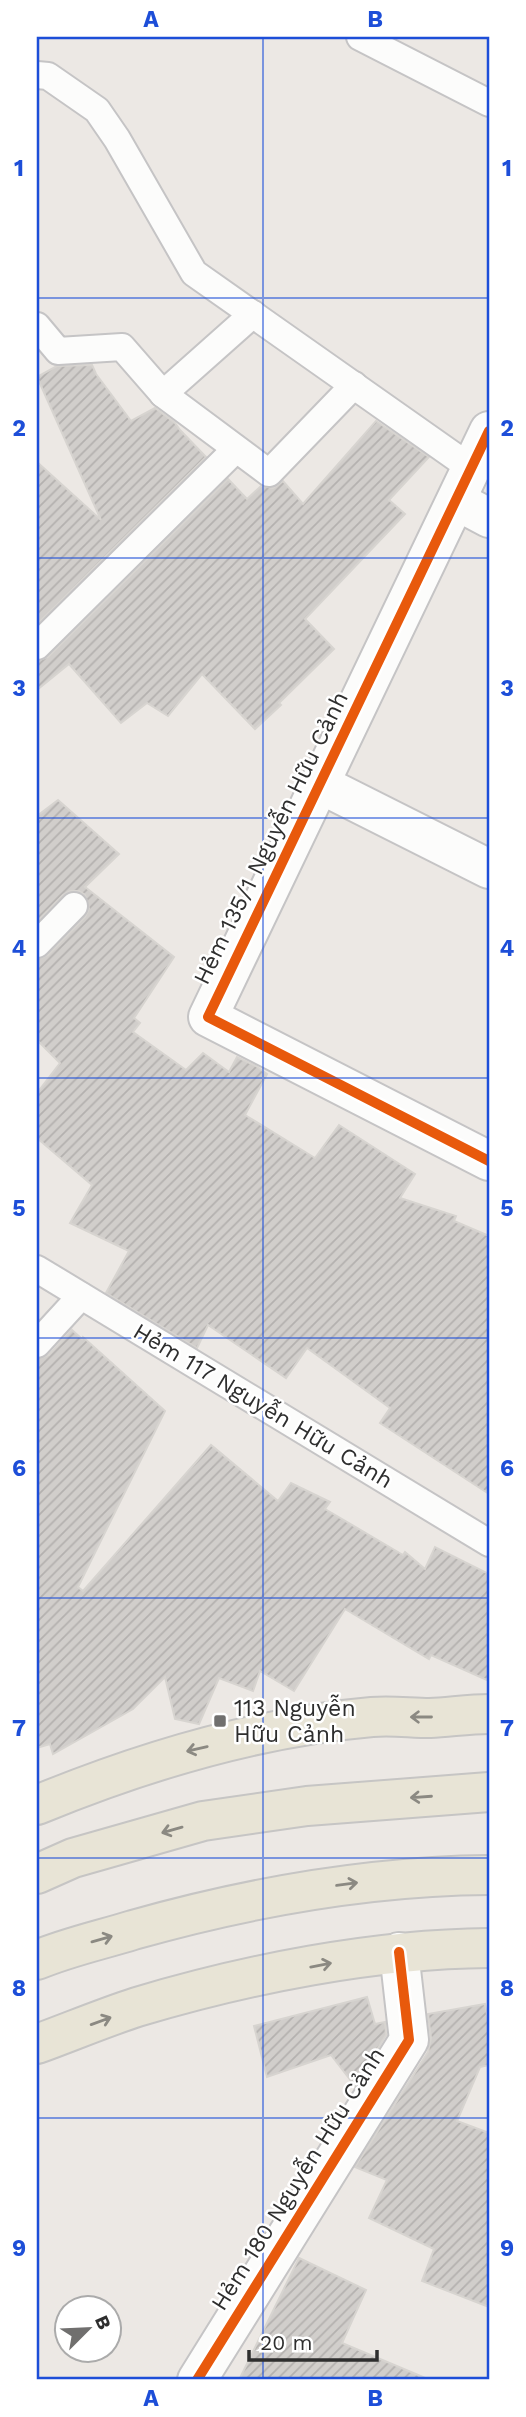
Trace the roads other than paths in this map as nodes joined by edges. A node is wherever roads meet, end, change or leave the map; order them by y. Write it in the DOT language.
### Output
graph roads {
  1 [pos="360,37"];
  2 [pos="37,75"];
  3 [pos="489,103"];
  4 [pos="253,314"];
  5 [pos="37,326"];
  6 [pos="354,385"];
  7 [pos="163,394"];
  8 [pos="489,431"];
  9 [pos="236,449"];
  10 [pos="472,495"];
  11 [pos="37,646"];
  12 [pos="320,784"];
  13 [pos="489,869"];
  14 [pos="74,906"];
  15 [pos="37,944"];
  16 [pos="489,1161"];
  17 [pos="37,1269"];
  18 [pos="81,1296"];
  19 [pos="37,1344"];
  20 [pos="489,1543"];
  21 [pos="489,1714"];
  22 [pos="489,1792"];
  23 [pos="37,1805"];
  24 [pos="37,1874"];
  25 [pos="489,1875"];
  26 [pos="489,1948"];
  27 [pos="399,1952"];
  28 [pos="37,1960"];
  29 [pos="37,2044"];
  30 [pos="197,2380"];
  1 -- 3 [label="lane"];
  2 -- 4 [label="lane"];
  4 -- 6 [label="lane"];
  4 -- 7 [label="lane"];
  5 -- 7 [label="lane"];
  6 -- 9 [label="lane"];
  6 -- 10 [label="lane"];
  7 -- 9 [label="lane"];
  8 -- 10 [label="street, Hẻm 135/1 Nguyễn Hữu Cảnh"];
  9 -- 11 [label="lane"];
  10 -- 12 [label="street, Hẻm 135/1 Nguyễn Hữu Cảnh"];
  12 -- 13 [label="street"];
  12 -- 16 [label="street, Hẻm 135/1 Nguyễn Hữu Cảnh"];
  14 -- 15 [label="lane"];
  17 -- 18 [label="lane, Hẻm 117 Nguyễn Hữu Cảnh"];
  18 -- 19 [label="lane"];
  18 -- 20 [label="lane, Hẻm 117 Nguyễn Hữu Cảnh"];
  21 -- 23 [label="main road, one-way"];
  22 -- 24 [label="main road, one-way"];
  28 -- 25 [label="main road, one-way"];
  26 -- 27 [label="main road"];
  29 -- 27 [label="main road, one-way"];
  27 -- 30 [label="street, Hẻm 180 Nguyễn Hữu Cảnh"];
}
